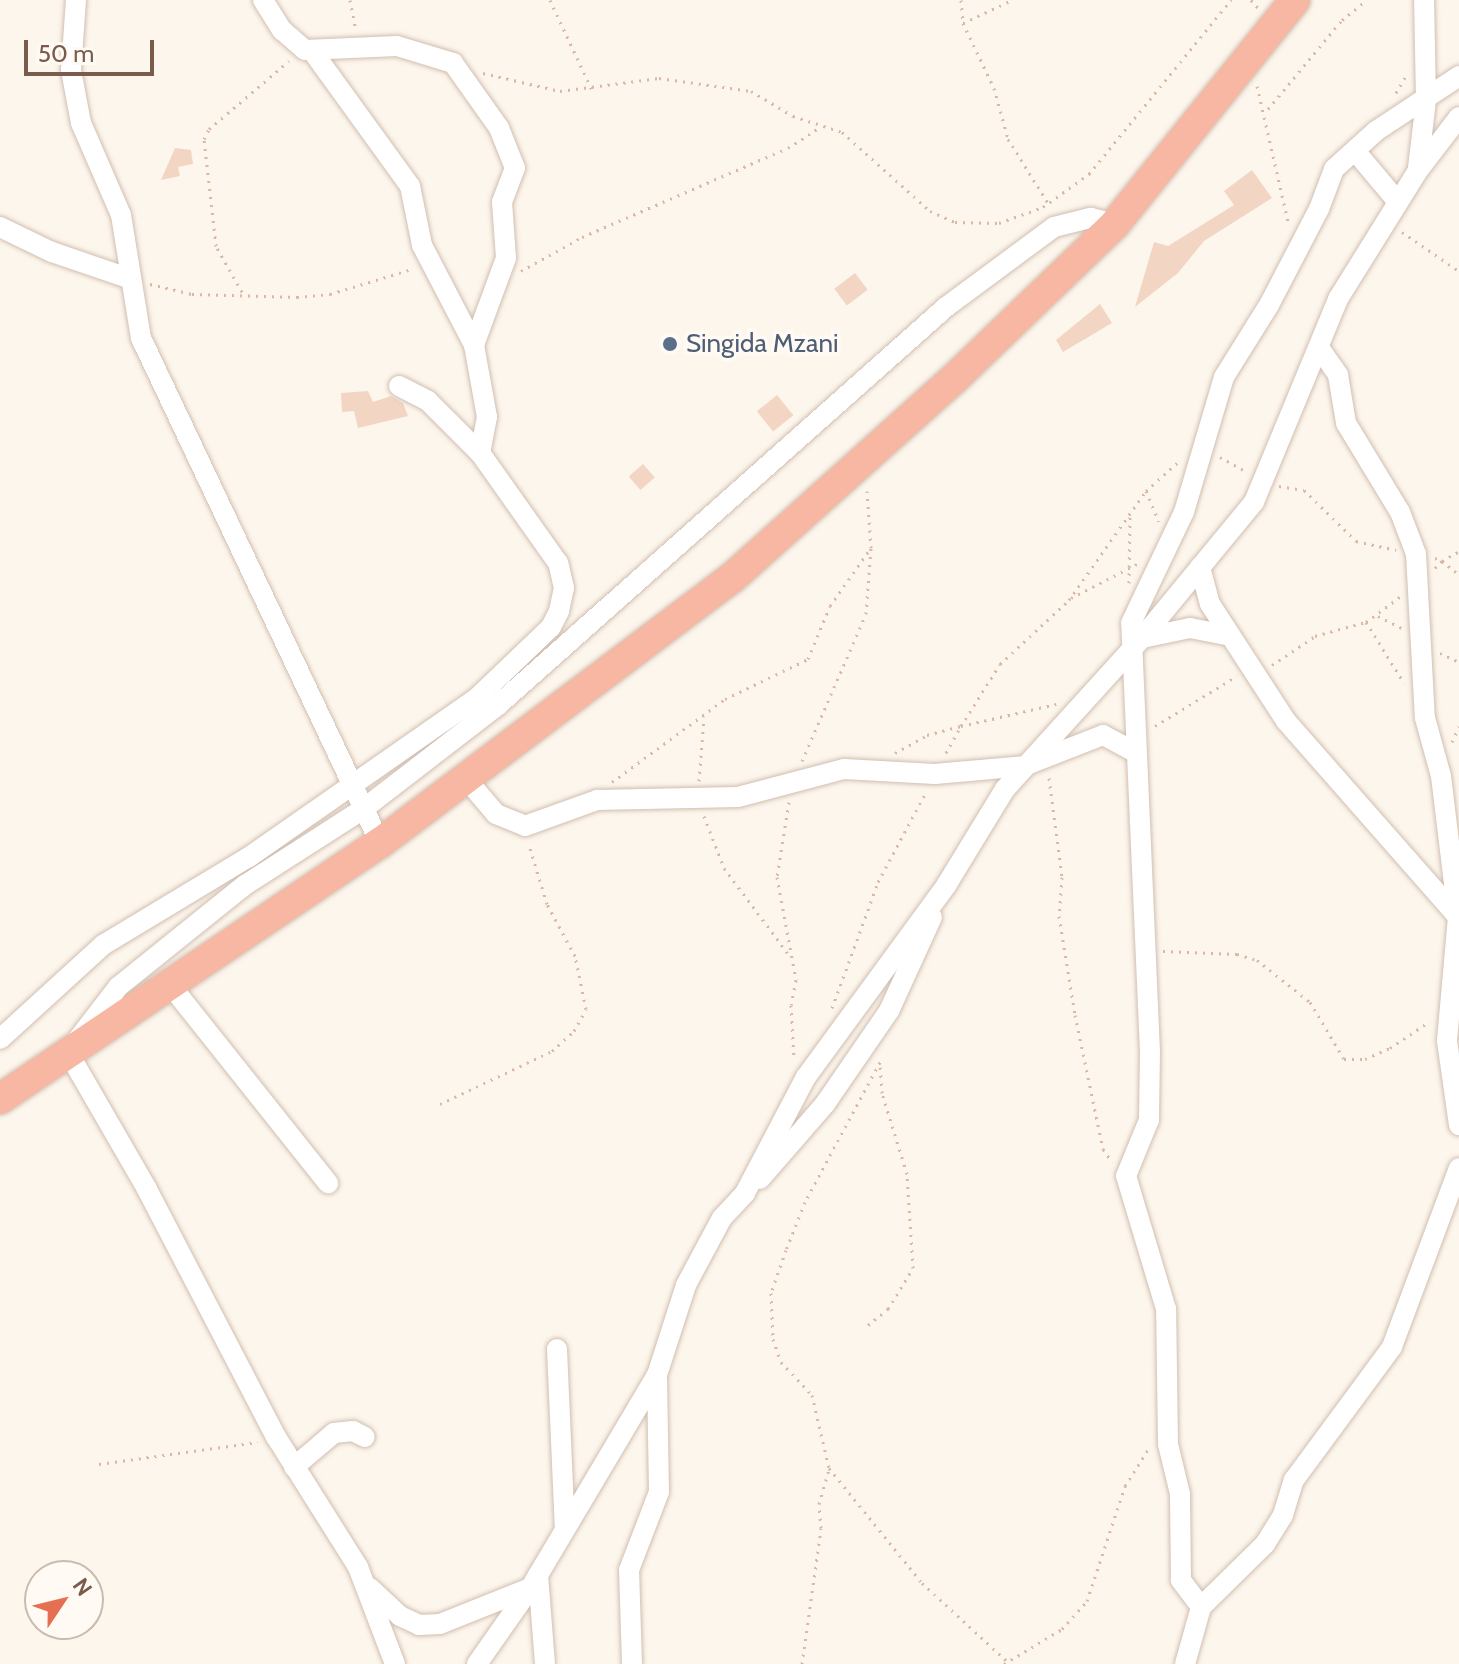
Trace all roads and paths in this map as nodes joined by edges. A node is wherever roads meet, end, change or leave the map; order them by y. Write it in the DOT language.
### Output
graph roads {
  1 [pos="76,0"];
  2 [pos="263,0"];
  3 [pos="350,0"];
  4 [pos="550,0"];
  5 [pos="961,0"];
  6 [pos="1012,0"];
  7 [pos="1231,0"];
  8 [pos="1295,0"];
  9 [pos="1367,0"];
  10 [pos="1424,0"];
  11 [pos="963,23"];
  12 [pos="359,45"];
  13 [pos="1421,48"];
  14 [pos="309,51"];
  15 [pos="1248,59"];
  16 [pos="453,63"];
  17 [pos="1459,76"];
  18 [pos="592,90"];
  19 [pos="1394,98"];
  20 [pos="1426,100"];
  21 [pos="1267,110"];
  22 [pos="1459,117"];
  23 [pos="820,127"];
  24 [pos="1356,152"];
  25 [pos="1417,172"];
  26 [pos="1398,202"];
  27 [pos="1049,203"];
  28 [pos="1388,223"];
  29 [pos="1115,224"];
  30 [pos="0,227"];
  31 [pos="1294,257"];
  32 [pos="436,269"];
  33 [pos="1459,271"];
  34 [pos="131,279"];
  35 [pos="495,289"];
  36 [pos="243,293"];
  37 [pos="474,345"];
  38 [pos="1320,349"];
  39 [pos="399,386"];
  40 [pos="1206,445"];
  41 [pos="480,453"];
  42 [pos="864,459"];
  43 [pos="1263,479"];
  44 [pos="1146,491"];
  45 [pos="1130,515"];
  46 [pos="1172,540"];
  47 [pos="871,548"];
  48 [pos="1459,551"];
  49 [pos="1416,554"];
  50 [pos="1442,561"];
  51 [pos="1200,567"];
  52 [pos="1129,568"];
  53 [pos="1459,575"];
  54 [pos="1420,583"];
  55 [pos="1069,600"];
  56 [pos="1366,622"];
  57 [pos="1227,635"];
  58 [pos="1135,636"];
  59 [pos="1253,671"];
  60 [pos="1091,696"];
  61 [pos="704,717"];
  62 [pos="1425,718"];
  63 [pos="961,726"];
  64 [pos="1136,730"];
  65 [pos="1137,753"];
  66 [pos="1034,763"];
  67 [pos="869,770"];
  68 [pos="935,774"];
  69 [pos="467,780"];
  70 [pos="792,785"];
  71 [pos="351,787"];
  72 [pos="698,797"];
  73 [pos="597,800"];
  74 [pos="362,810"];
  75 [pos="525,826"];
  76 [pos="380,843"];
  77 [pos="947,884"];
  78 [pos="1459,918"];
  79 [pos="1143,952"];
  80 [pos="791,957"];
  81 [pos="172,987"];
  82 [pos="1449,997"];
  83 [pos="0,1039"];
  84 [pos="828,1043"];
  85 [pos="881,1047"];
  86 [pos="68,1052"];
  87 [pos="880,1062"];
  88 [pos="795,1096"];
  89 [pos="0,1099"];
  90 [pos="440,1104"];
  91 [pos="1459,1125"];
  92 [pos="1459,1168"];
  93 [pos="1126,1176"];
  94 [pos="328,1183"];
  95 [pos="745,1193"];
  96 [pos="868,1325"];
  97 [pos="557,1349"];
  98 [pos="657,1375"];
  99 [pos="276,1437"];
  100 [pos="365,1437"];
  101 [pos="1153,1441"];
  102 [pos="99,1464"];
  103 [pos="294,1467"];
  104 [pos="829,1468"];
  105 [pos="565,1529"];
  106 [pos="535,1581"];
  107 [pos="365,1582"];
  108 [pos="1201,1607"];
  109 [pos="1006,1663"];
  110 [pos="395,1664"];
  111 [pos="477,1664"];
  112 [pos="545,1664"];
  113 [pos="632,1664"];
  114 [pos="802,1664"];
  115 [pos="1185,1664"];
  1 -- 34 [label="street"];
  2 -- 14 [label="street"];
  3 -- 12 [label="path"];
  4 -- 18 [label="path"];
  5 -- 11 [label="path"];
  6 -- 11 [label="path"];
  7 -- 27 [label="path"];
  8 -- 15 [label="highway"];
  9 -- 21 [label="path"];
  10 -- 13 [label="street"];
  11 -- 27 [label="path"];
  12 -- 14 [label="street"];
  12 -- 16 [label="street"];
  13 -- 19 [label="path"];
  13 -- 20 [label="street"];
  14 -- 32 [label="street"];
  14 -- 36 [label="path"];
  15 -- 21 [label="path"];
  15 -- 29 [label="highway"];
  16 -- 18 [label="path"];
  16 -- 35 [label="street"];
  17 -- 20 [label="street"];
  18 -- 23 [label="path"];
  20 -- 24 [label="street"];
  20 -- 25 [label="street"];
  21 -- 31 [label="path"];
  22 -- 25 [label="street"];
  23 -- 27 [label="path"];
  23 -- 35 [label="path"];
  24 -- 26 [label="street"];
  24 -- 31 [label="street"];
  25 -- 26 [label="street"];
  26 -- 28 [label="street"];
  28 -- 33 [label="path"];
  28 -- 38 [label="street"];
  29 -- 42 [label="highway"];
  29 -- 74 [label="street"];
  30 -- 34 [label="street"];
  31 -- 40 [label="street"];
  32 -- 36 [label="path"];
  32 -- 37 [label="street"];
  34 -- 36 [label="path"];
  34 -- 71 [label="street"];
  35 -- 37 [label="street"];
  37 -- 41 [label="street"];
  38 -- 43 [label="street"];
  38 -- 49 [label="street"];
  39 -- 41 [label="street"];
  40 -- 43 [label="path"];
  40 -- 44 [label="path"];
  40 -- 46 [label="street"];
  41 -- 71 [label="street"];
  42 -- 47 [label="path"];
  42 -- 69 [label="highway"];
  43 -- 49 [label="path"];
  43 -- 51 [label="street"];
  44 -- 45 [label="path"];
  44 -- 46 [label="path"];
  45 -- 52 [label="path"];
  45 -- 55 [label="path"];
  46 -- 58 [label="street"];
  47 -- 61 [label="path"];
  47 -- 70 [label="path"];
  48 -- 50 [label="path"];
  49 -- 50 [label="path"];
  49 -- 54 [label="street"];
  50 -- 53 [label="path"];
  51 -- 57 [label="street"];
  51 -- 58 [label="street"];
  52 -- 55 [label="path"];
  52 -- 58 [label="path"];
  54 -- 56 [label="path"];
  54 -- 62 [label="street"];
  55 -- 63 [label="path"];
  56 -- 59 [label="path"];
  56 -- 62 [label="path"];
  57 -- 58 [label="street"];
  57 -- 59 [label="street"];
  58 -- 60 [label="street"];
  58 -- 64 [label="street"];
  59 -- 64 [label="path"];
  59 -- 78 [label="street"];
  60 -- 63 [label="path"];
  60 -- 66 [label="street"];
  61 -- 72 [label="path"];
  61 -- 73 [label="path"];
  62 -- 78 [label="street"];
  63 -- 67 [label="path"];
  63 -- 68 [label="path"];
  64 -- 65 [label="street"];
  65 -- 66 [label="street"];
  65 -- 79 [label="street"];
  66 -- 68 [label="street"];
  66 -- 77 [label="street"];
  66 -- 93 [label="path"];
  67 -- 68 [label="street"];
  67 -- 70 [label="street"];
  68 -- 84 [label="path"];
  69 -- 75 [label="street"];
  69 -- 76 [label="highway"];
  70 -- 72 [label="street"];
  70 -- 80 [label="path"];
  71 -- 74 [label="street"];
  71 -- 83 [label="street"];
  72 -- 73 [label="street"];
  72 -- 80 [label="path"];
  73 -- 75 [label="street"];
  74 -- 76 [label="street"];
  74 -- 86 [label="street"];
  75 -- 90 [label="path"];
  76 -- 81 [label="highway"];
  77 -- 84 [label="street"];
  77 -- 95 [label="street"];
  78 -- 82 [label="street"];
  79 -- 82 [label="path"];
  79 -- 93 [label="street"];
  80 -- 88 [label="path"];
  81 -- 86 [label="highway"];
  81 -- 94 [label="street"];
  82 -- 91 [label="street"];
  84 -- 88 [label="street"];
  85 -- 87 [label="path"];
  86 -- 89 [label="highway"];
  86 -- 99 [label="street"];
  87 -- 96 [label="path"];
  87 -- 104 [label="path"];
  88 -- 95 [label="street"];
  92 -- 108 [label="street"];
  93 -- 108 [label="street"];
  95 -- 98 [label="street"];
  97 -- 105 [label="street"];
  98 -- 105 [label="street"];
  98 -- 113 [label="street"];
  99 -- 102 [label="path"];
  99 -- 103 [label="street"];
  100 -- 103 [label="street"];
  101 -- 109 [label="path"];
  103 -- 107 [label="street"];
  104 -- 109 [label="path"];
  104 -- 114 [label="path"];
  105 -- 106 [label="street"];
  106 -- 107 [label="street"];
  106 -- 111 [label="street"];
  106 -- 112 [label="street"];
  107 -- 110 [label="street"];
  108 -- 115 [label="street"];
}
